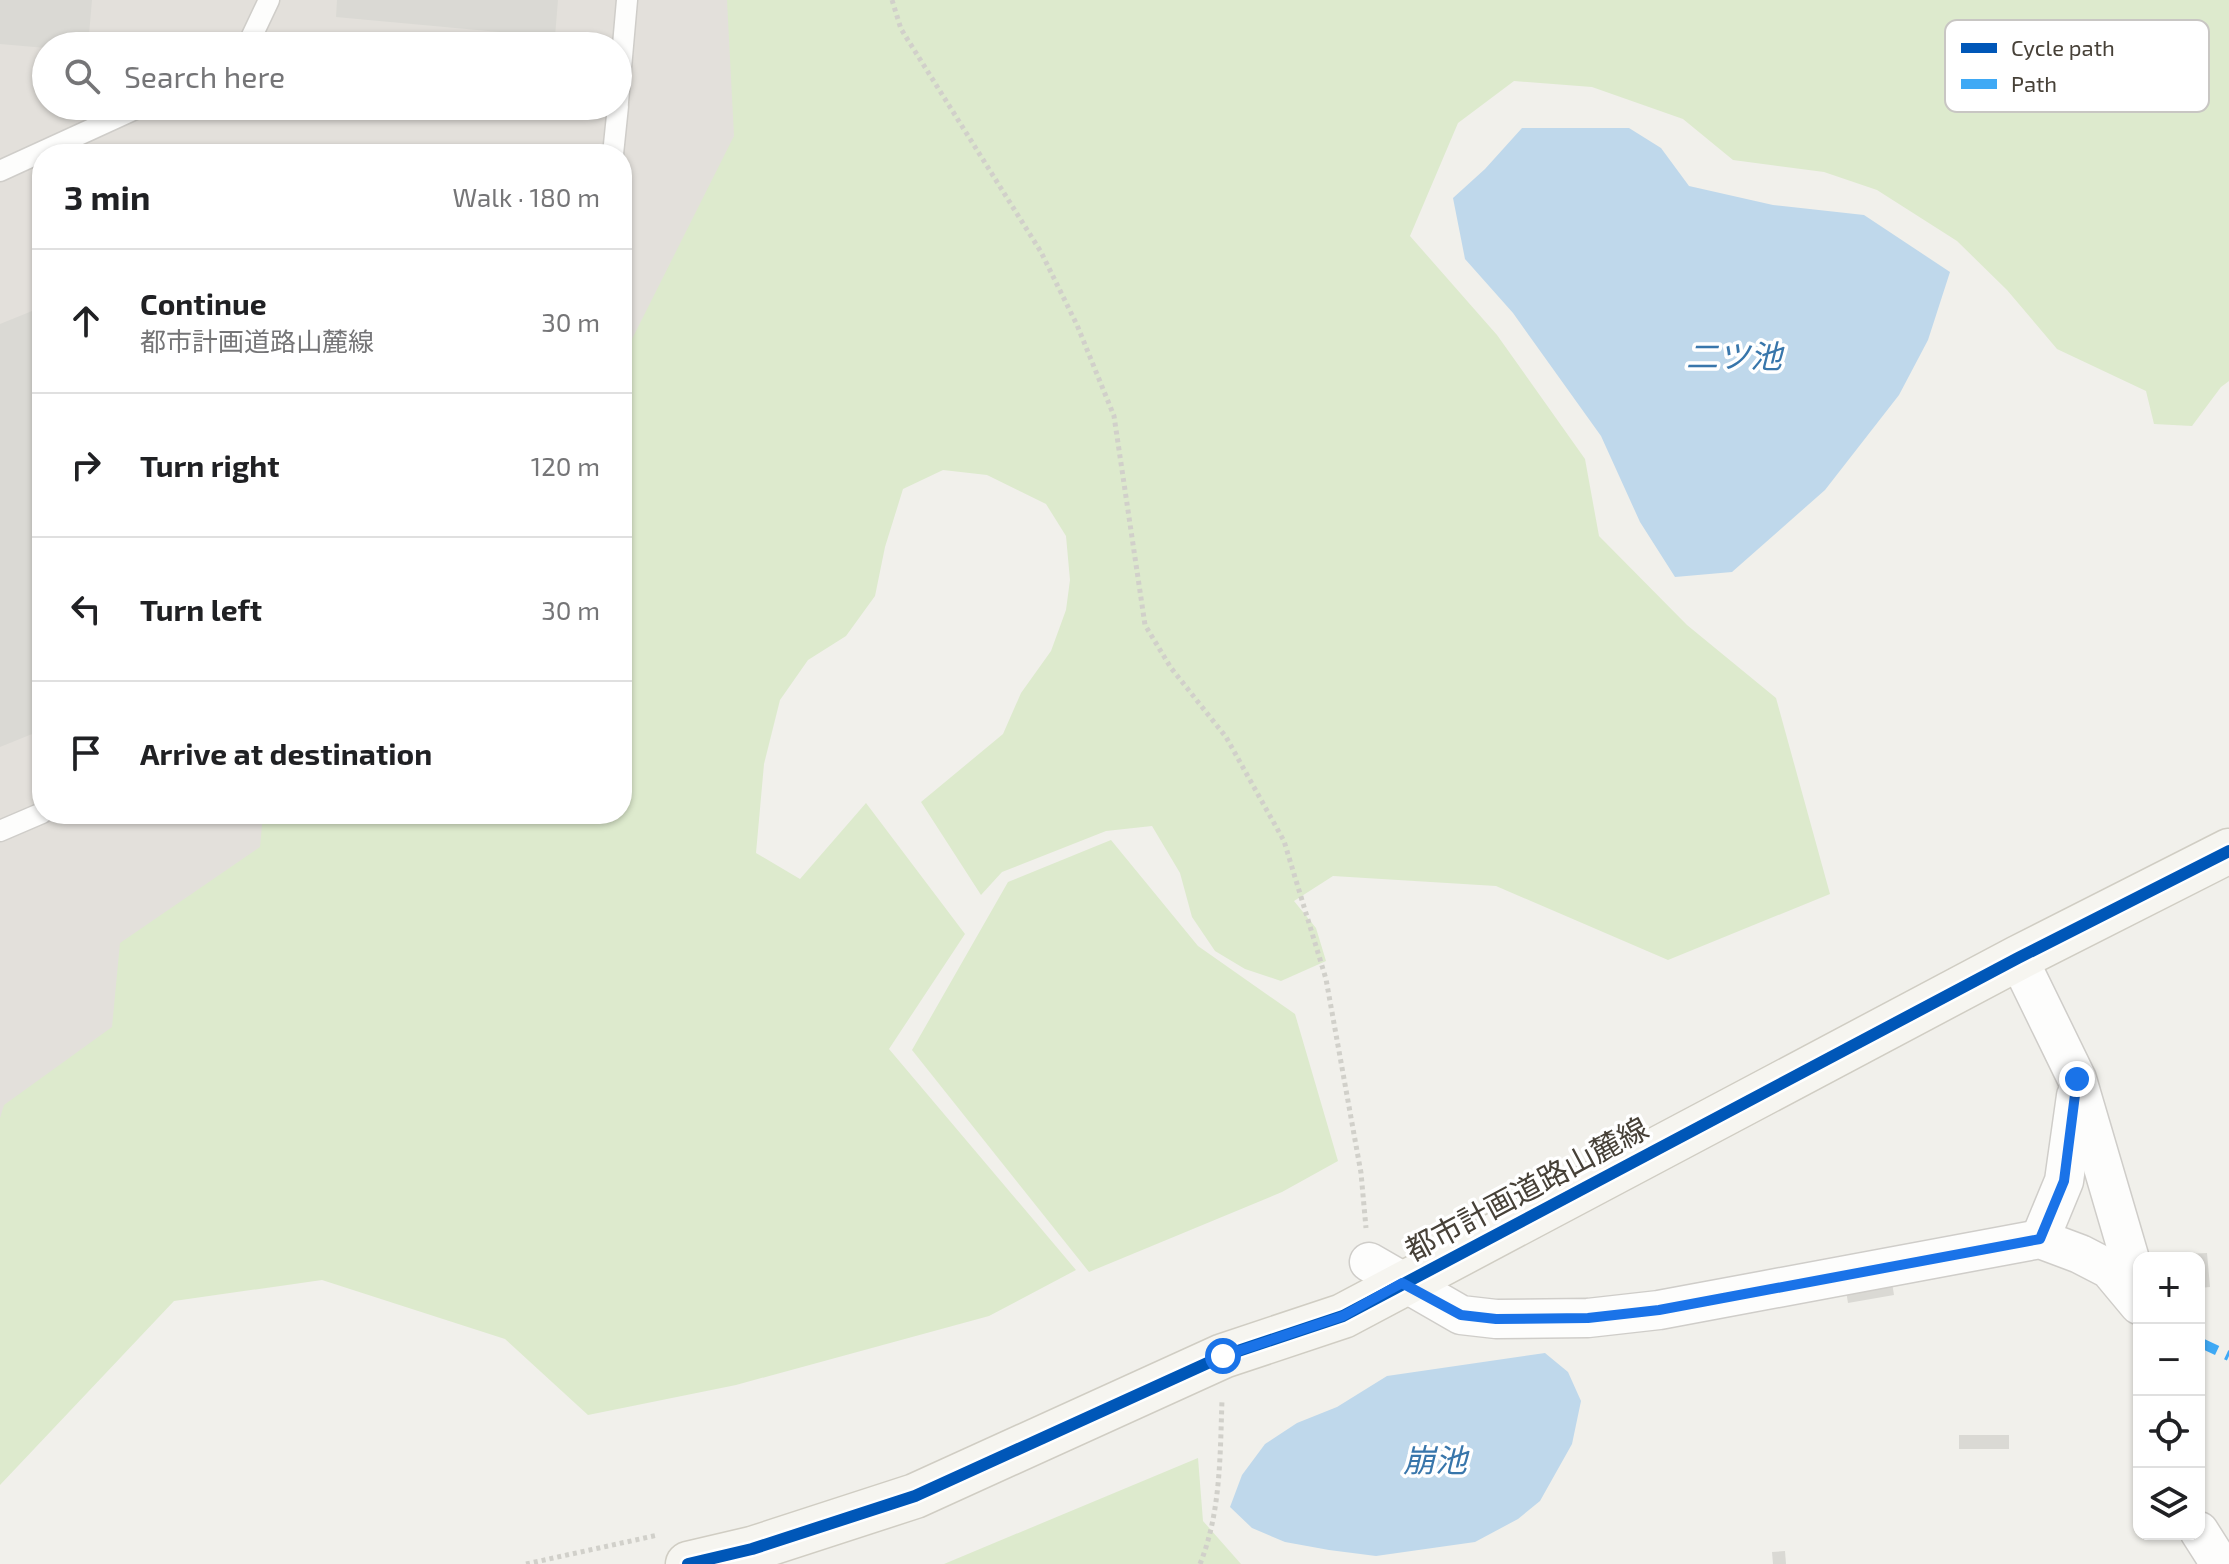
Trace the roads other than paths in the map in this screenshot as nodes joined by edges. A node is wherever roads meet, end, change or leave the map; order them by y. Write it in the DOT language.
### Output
graph roads {
  1 [pos="269,0"];
  2 [pos="627,0"];
  3 [pos="254,32"];
  4 [pos="624,32"];
  5 [pos="111,120"];
  6 [pos="616,120"];
  7 [pos="59,144"];
  8 [pos="614,144"];
  9 [pos="32,156"];
  10 [pos="0,171"];
  11 [pos="32,817"];
  12 [pos="0,831"];
  13 [pos="2229,851"];
  14 [pos="2018,958"];
  15 [pos="2077,1079"];
  16 [pos="2040,1239"];
  17 [pos="2133,1270"];
  18 [pos="1386,1273"];
  19 [pos="2133,1298"];
  20 [pos="2205,1540"];
  21 [pos="679,1548"];
  22 [pos="2220,1564"];
  1 -- 3 [label="lane"];
  2 -- 4 [label="lane"];
  5 -- 7 [label="lane"];
  6 -- 8 [label="lane"];
  9 -- 10 [label="lane"];
  11 -- 12 [label="lane"];
  13 -- 14 [label="street, 都市計画道路山麓線"];
  14 -- 15 [label="street"];
  14 -- 18 [label="street, 都市計画道路山麓線"];
  15 -- 16 [label="street"];
  15 -- 17 [label="street"];
  16 -- 18 [label="street"];
  16 -- 19 [label="street"];
  18 -- 21 [label="street, 都市計画道路山麓線"];
  20 -- 22 [label="street"];
}
